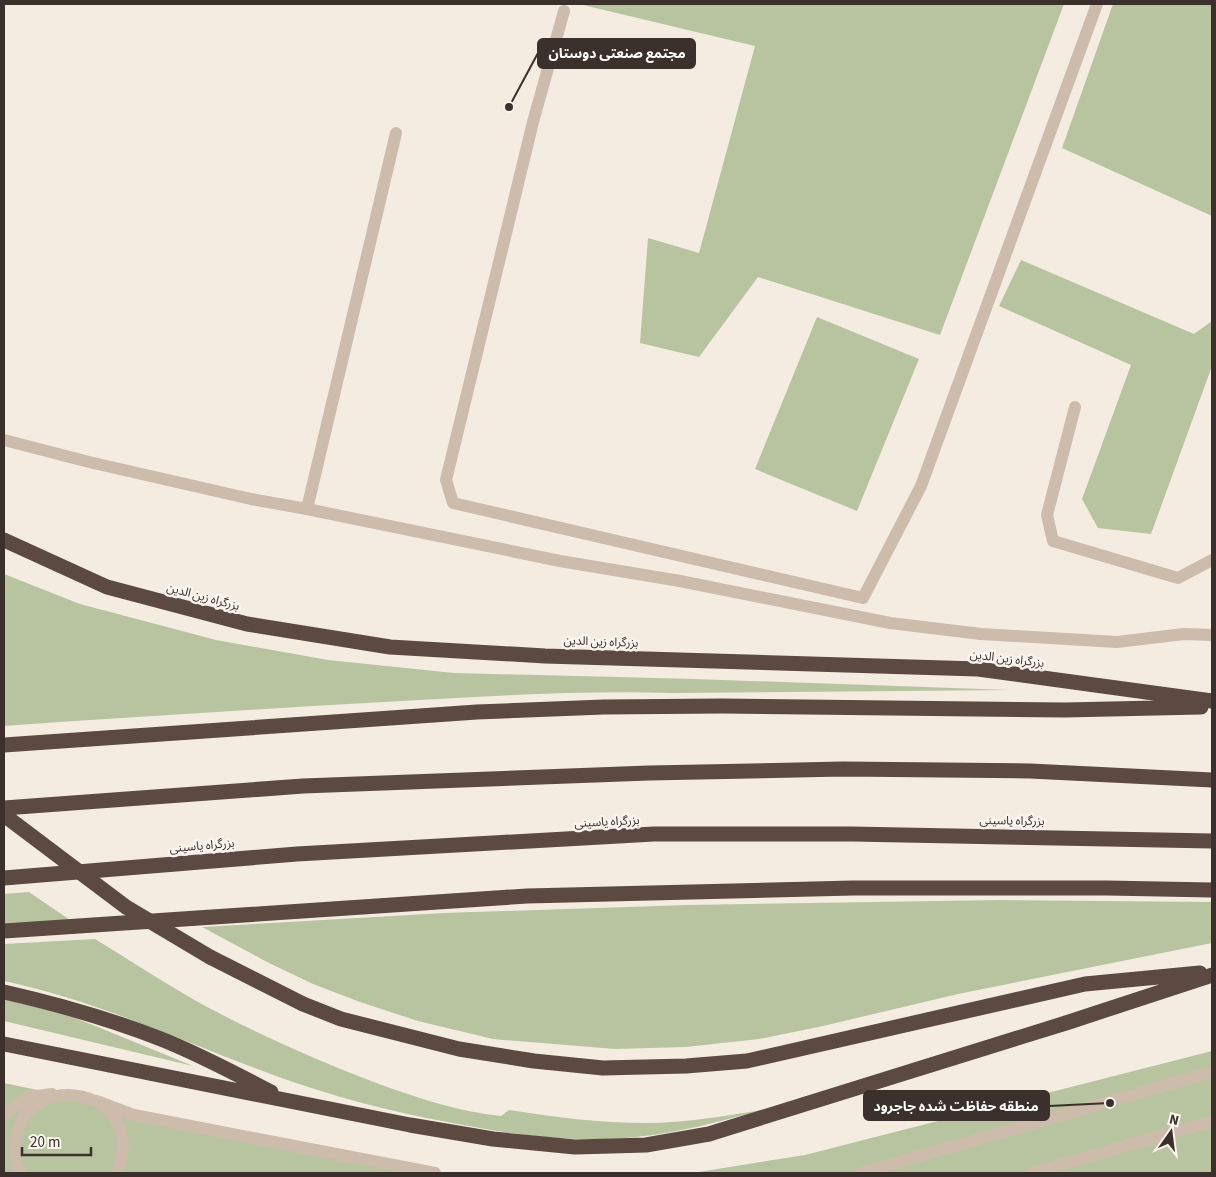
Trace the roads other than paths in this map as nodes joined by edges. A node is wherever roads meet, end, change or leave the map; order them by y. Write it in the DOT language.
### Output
graph roads {
  1 [pos="1097,4"];
  2 [pos="564,11"];
  3 [pos="396,133"];
  4 [pos="1075,408"];
  5 [pos="4,440"];
  6 [pos="308,509"];
  7 [pos="4,540"];
  8 [pos="1212,560"];
  9 [pos="1212,635"];
  10 [pos="1212,701"];
  11 [pos="1212,706"];
  12 [pos="4,745"];
  13 [pos="1212,780"];
  14 [pos="4,808"];
  15 [pos="4,815"];
  16 [pos="1212,841"];
  17 [pos="4,878"];
  18 [pos="1212,890"];
  19 [pos="4,931"];
  20 [pos="1212,973"];
  21 [pos="4,992"];
  22 [pos="4,1044"];
  23 [pos="1212,1072"];
  24 [pos="69,1094"];
  25 [pos="286,1100"];
  26 [pos="97,1102"];
  27 [pos="4,1114"];
  28 [pos="1212,1121"];
  29 [pos="21,1173"];
  30 [pos="118,1173"];
  31 [pos="435,1173"];
  32 [pos="861,1173"];
  33 [pos="1032,1173"];
  1 -- 2 [label="lane"];
  3 -- 6 [label="lane"];
  4 -- 8 [label="lane"];
  5 -- 6 [label="lane"];
  6 -- 9 [label="lane"];
  7 -- 10 [label="highway, بزرگراه زین الدین"];
  11 -- 12 [label="highway"];
  13 -- 14 [label="highway"];
  15 -- 20 [label="highway, bridge"];
  16 -- 17 [label="highway, بزرگراه یاسینی"];
  18 -- 19 [label="highway"];
  20 -- 25 [label="highway"];
  21 -- 25 [label="highway"];
  22 -- 25 [label="highway"];
  23 -- 32 [label="lane"];
  24 -- 26 [label="lane"];
  24 -- 27 [label="lane"];
  24 -- 29 [label="lane"];
  26 -- 30 [label="lane"];
  26 -- 31 [label="lane"];
  28 -- 33 [label="lane"];
}
